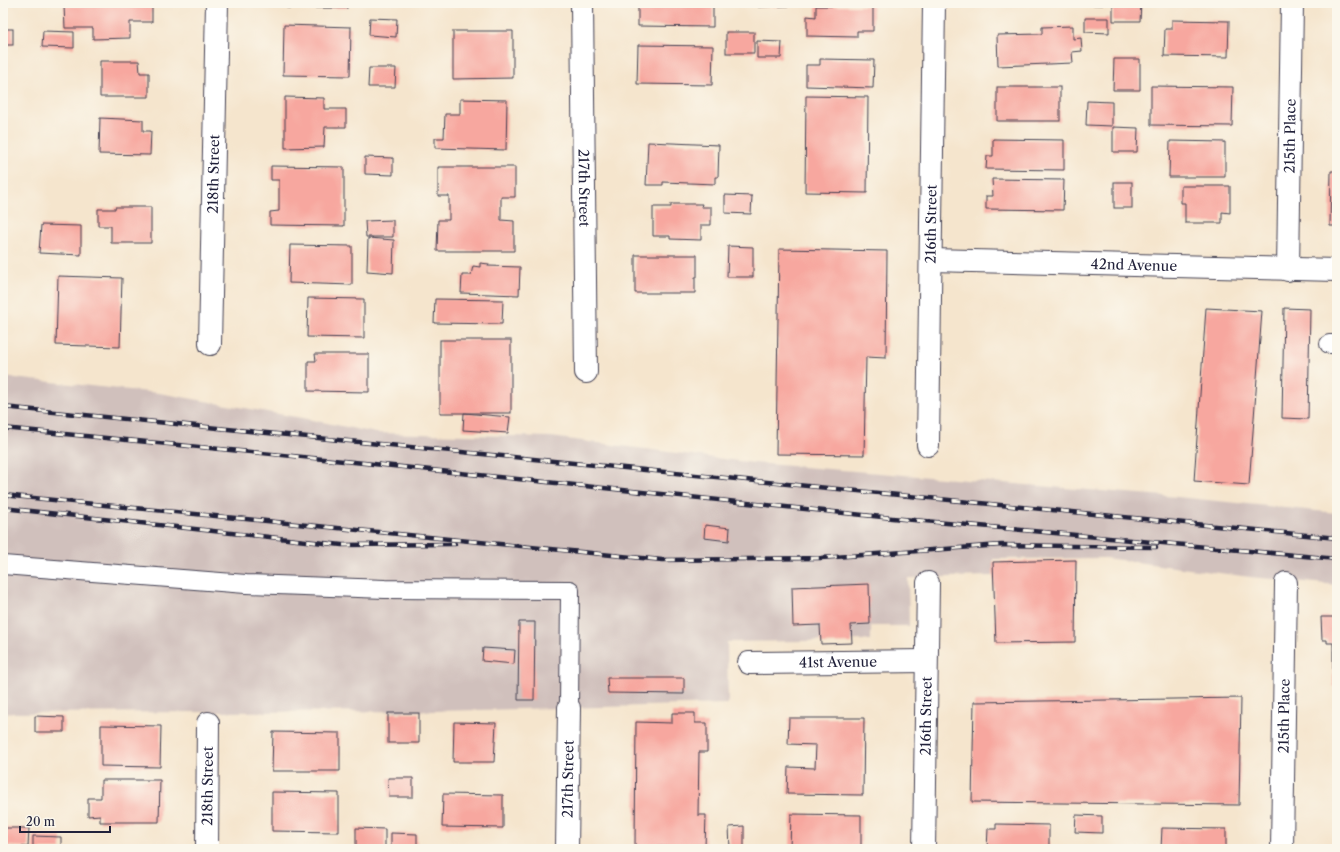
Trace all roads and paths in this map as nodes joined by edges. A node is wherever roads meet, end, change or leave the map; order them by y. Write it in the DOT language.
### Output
graph roads {
  1 [pos="217,3"];
  2 [pos="582,3"];
  3 [pos="934,3"];
  4 [pos="1292,3"];
  5 [pos="931,260"];
  6 [pos="1288,270"];
  7 [pos="1337,270"];
  8 [pos="210,344"];
  9 [pos="586,372"];
  10 [pos="928,445"];
  11 [pos="3,565"];
  12 [pos="928,583"];
  13 [pos="1286,583"];
  14 [pos="926,661"];
  15 [pos="749,662"];
  16 [pos="569,708"];
  17 [pos="208,723"];
  18 [pos="207,849"];
  19 [pos="567,849"];
  20 [pos="924,849"];
  21 [pos="1282,849"];
  1 -- 8 [label="street, 218th Street"];
  2 -- 9 [label="street, 217th Street"];
  3 -- 5 [label="street, 216th Street"];
  4 -- 6 [label="street, 215th Place"];
  5 -- 6 [label="street, 42nd Avenue"];
  5 -- 10 [label="street, 216th Street"];
  6 -- 7 [label="street, 42nd Avenue"];
  11 -- 16 [label="lane"];
  12 -- 14 [label="street, 216th Street"];
  13 -- 21 [label="street, 215th Place"];
  14 -- 15 [label="street, 41st Avenue"];
  14 -- 20 [label="street, 216th Street"];
  16 -- 19 [label="street, 217th Street"];
  17 -- 18 [label="street, 218th Street"];
}
